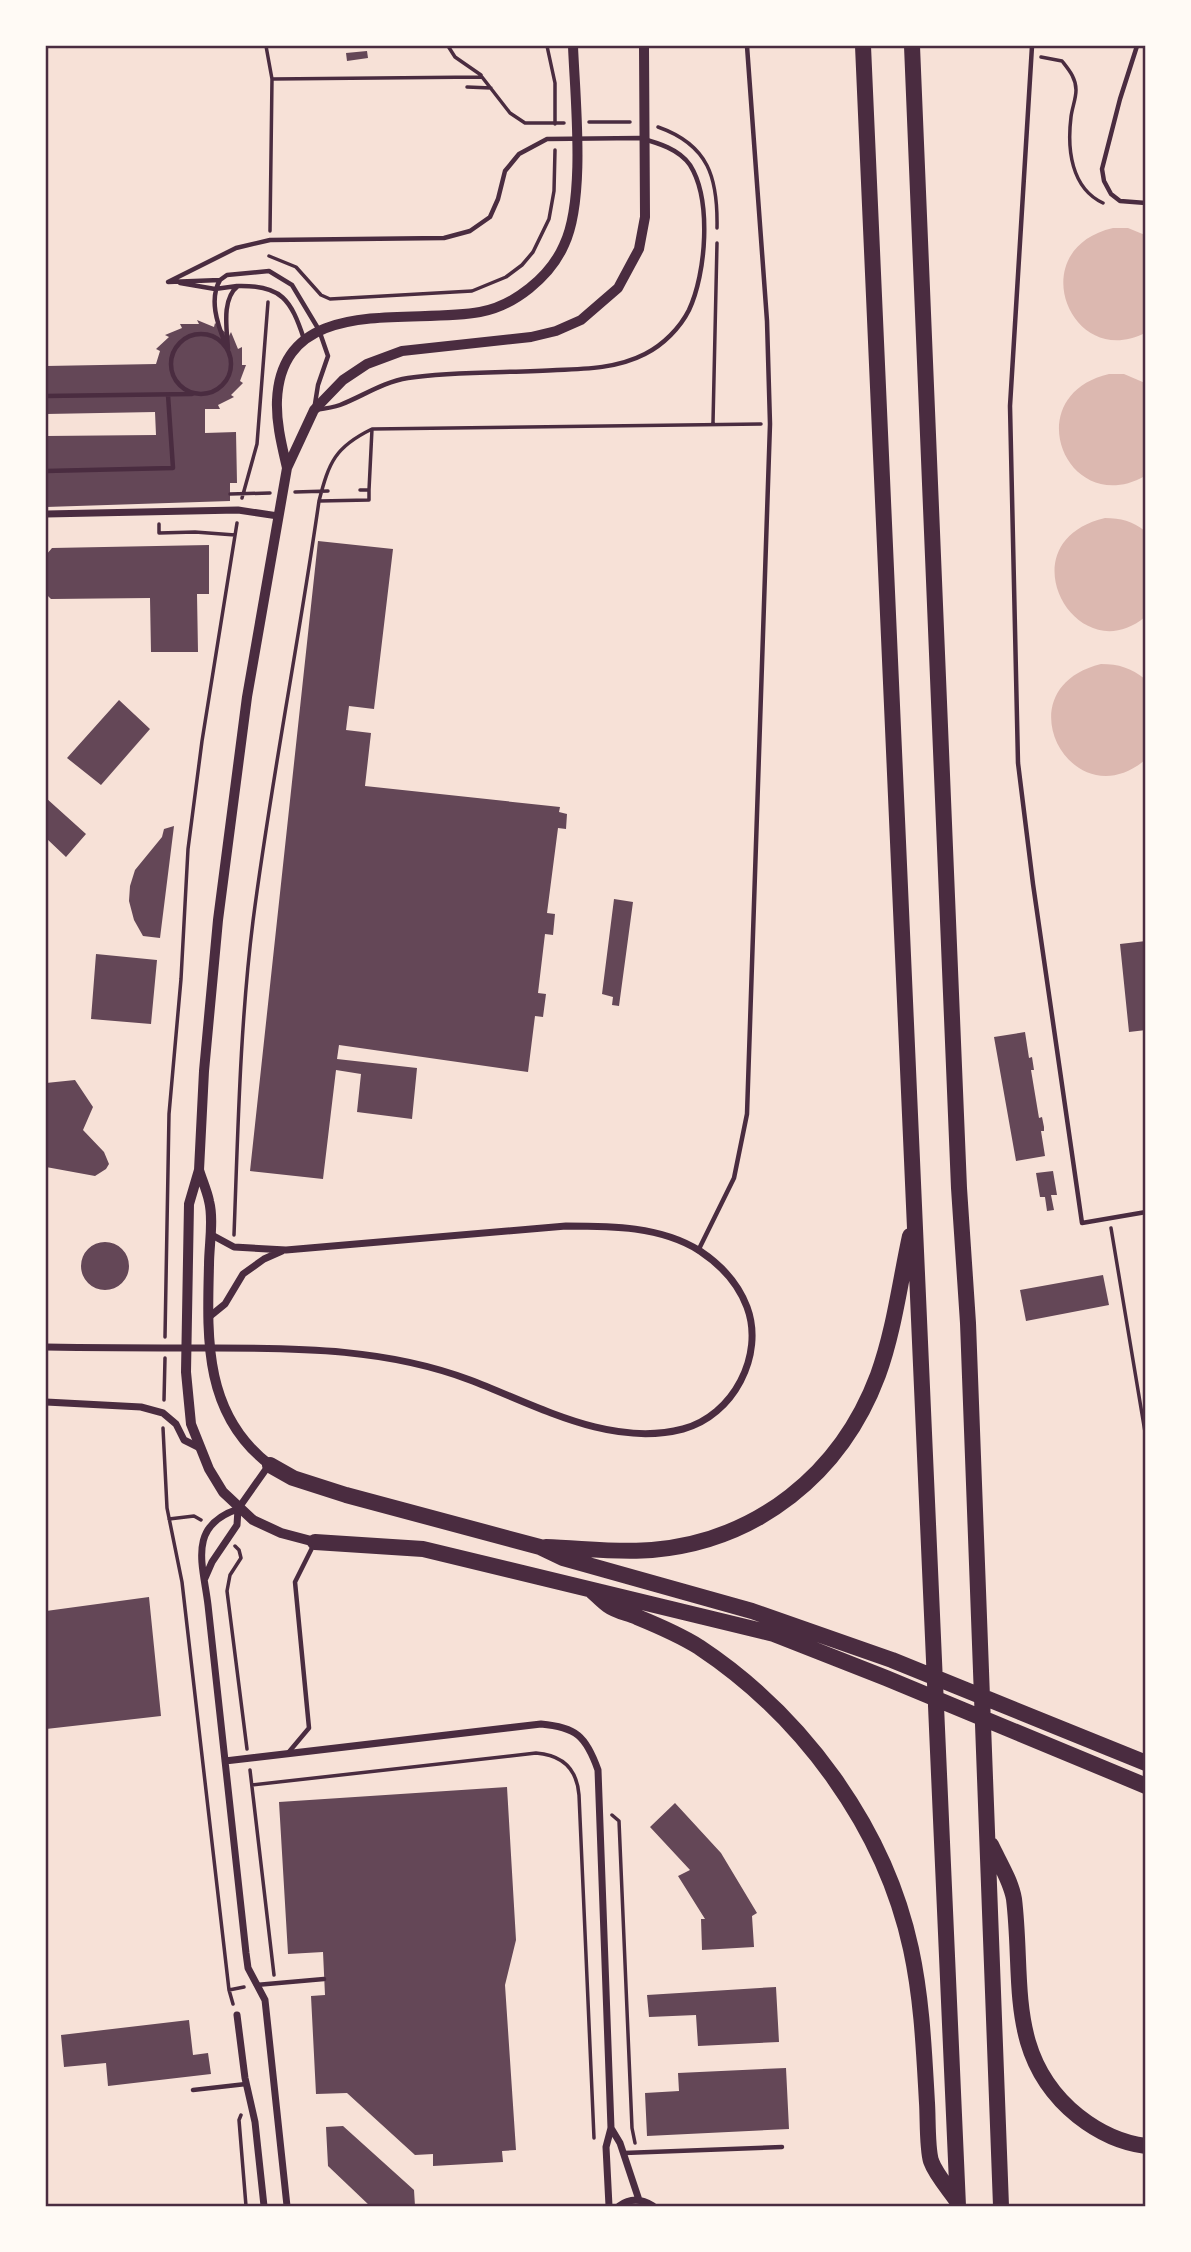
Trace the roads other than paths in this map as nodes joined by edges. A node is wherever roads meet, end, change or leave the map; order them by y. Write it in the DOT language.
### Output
graph roads {
  1 [pos="573,46"];
  2 [pos="644,46"];
  3 [pos="747,46"];
  4 [pos="863,46"];
  5 [pos="912,46"];
  6 [pos="1032,46"];
  7 [pos="1137,46"];
  8 [pos="1146,203"];
  9 [pos="220,280"];
  10 [pos="169,282"];
  11 [pos="238,286"];
  12 [pos="215,289"];
  13 [pos="319,330"];
  14 [pos="304,339"];
  15 [pos="228,350"];
  16 [pos="168,394"];
  17 [pos="201,394"];
  18 [pos="46,396"];
  19 [pos="314,410"];
  20 [pos="287,468"];
  21 [pos="46,471"];
  22 [pos="46,514"];
  23 [pos="278,516"];
  24 [pos="199,1170"];
  25 [pos="1146,1212"];
  26 [pos="914,1216"];
  27 [pos="210,1233"];
  28 [pos="286,1250"];
  29 [pos="698,1251"];
  30 [pos="209,1317"];
  31 [pos="46,1347"];
  32 [pos="46,1402"];
  33 [pos="200,1448"];
  34 [pos="270,1465"];
  35 [pos="238,1508"];
  36 [pos="315,1542"];
  37 [pos="540,1547"];
  38 [pos="205,1578"];
  39 [pos="592,1591"];
  40 [pos="287,1754"];
  41 [pos="225,1761"];
  42 [pos="1146,1763"];
  43 [pos="1146,1786"];
  44 [pos="987,1835"];
  45 [pos="324,1979"];
  46 [pos="256,1985"];
  47 [pos="237,2015"];
  48 [pos="246,2084"];
  49 [pos="193,2090"];
  50 [pos="611,2128"];
  51 [pos="1146,2146"];
  52 [pos="782,2147"];
  53 [pos="624,2153"];
  54 [pos="639,2200"];
  55 [pos="958,2205"];
  56 [pos="264,2207"];
  57 [pos="288,2207"];
  58 [pos="609,2207"];
  59 [pos="619,2207"];
  60 [pos="653,2207"];
  61 [pos="1001,2207"];
  1 -- 13 [label="street"];
  2 -- 19 [label="street"];
  3 -- 29 [label="lane"];
  4 -- 26 [label="highway"];
  5 -- 44 [label="highway"];
  6 -- 25 [label="lane"];
  7 -- 8 [label="lane"];
  9 -- 10 [label="lane"];
  9 -- 12 [label="lane"];
  9 -- 13 [label="lane"];
  10 -- 12 [label="lane"];
  10 -- 19 [label="lane"];
  11 -- 12 [label="lane"];
  11 -- 14 [label="lane"];
  11 -- 15 [label="lane"];
  12 -- 15 [label="lane"];
  13 -- 14 [label="street"];
  13 -- 19 [label="lane"];
  14 -- 20 [label="street"];
  15 -- 17 [label="lane"];
  15 -- 17 [label="lane"];
  16 -- 17 [label="lane"];
  16 -- 18 [label="lane"];
  16 -- 21 [label="lane"];
  19 -- 20 [label="street"];
  20 -- 23 [label="street"];
  22 -- 23 [label="street"];
  23 -- 24 [label="street"];
  24 -- 27 [label="street"];
  24 -- 33 [label="street"];
  26 -- 37 [label="highway"];
  26 -- 55 [label="highway"];
  27 -- 28 [label="street"];
  27 -- 30 [label="street"];
  28 -- 29 [label="street"];
  28 -- 30 [label="street"];
  29 -- 31 [label="street"];
  30 -- 34 [label="street"];
  32 -- 33 [label="street"];
  33 -- 35 [label="street"];
  34 -- 35 [label="street"];
  34 -- 37 [label="highway"];
  35 -- 36 [label="street"];
  35 -- 38 [label="street"];
  35 -- 38 [label="street"];
  36 -- 39 [label="highway"];
  36 -- 40 [label="lane"];
  37 -- 42 [label="highway"];
  38 -- 41 [label="street"];
  39 -- 43 [label="highway"];
  39 -- 55 [label="highway"];
  40 -- 41 [label="street"];
  40 -- 50 [label="street"];
  41 -- 46 [label="street"];
  44 -- 51 [label="highway"];
  44 -- 61 [label="highway"];
  45 -- 46 [label="lane"];
  46 -- 57 [label="street"];
  47 -- 48 [label="street"];
  48 -- 49 [label="lane"];
  48 -- 56 [label="street"];
  50 -- 53 [label="street"];
  50 -- 58 [label="street"];
  52 -- 53 [label="lane"];
  53 -- 54 [label="street"];
  54 -- 59 [label="street"];
  54 -- 60 [label="street"];
}
